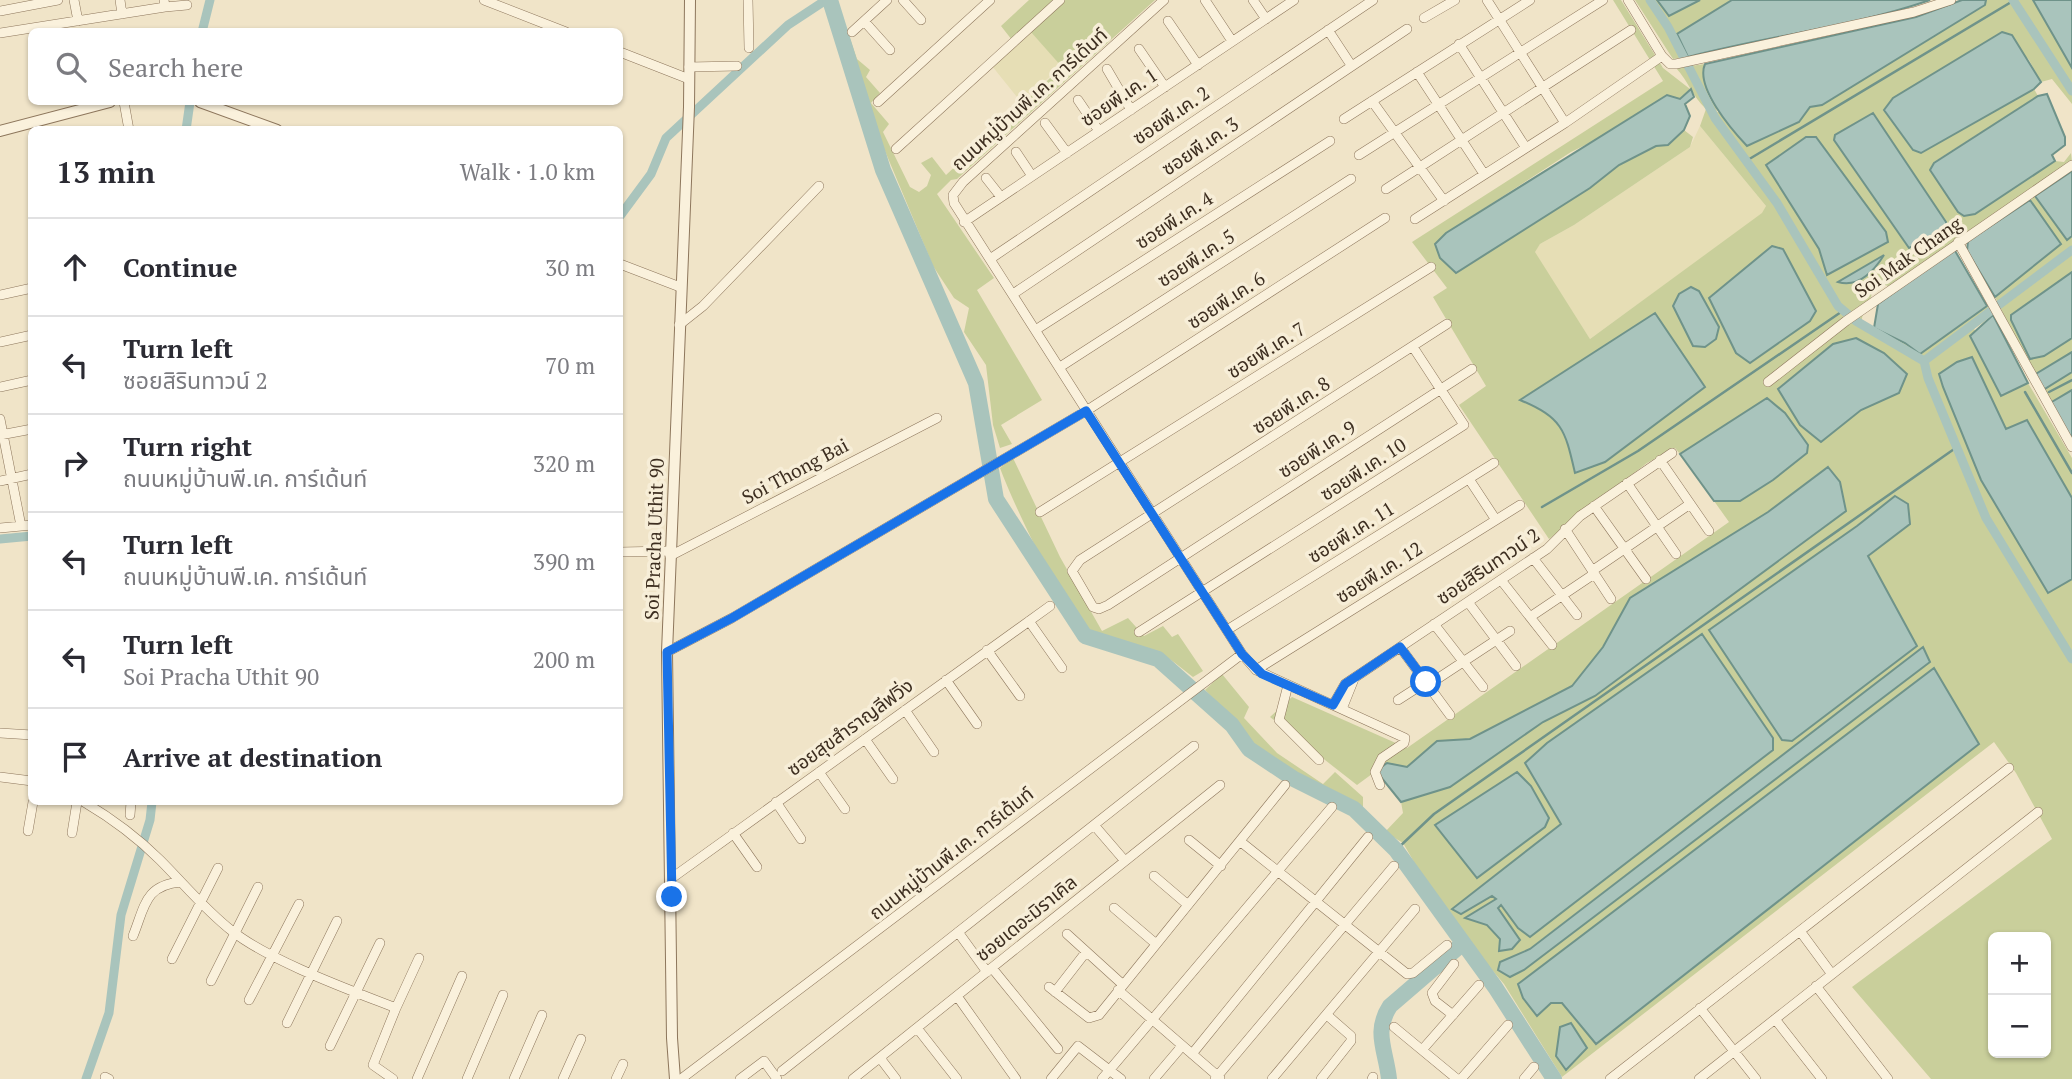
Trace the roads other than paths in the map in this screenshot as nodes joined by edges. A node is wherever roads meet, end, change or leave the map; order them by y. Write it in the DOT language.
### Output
graph roads {
  1 [pos="58,0"];
  2 [pos="74,0"];
  3 [pos="120,0"];
  4 [pos="484,0"];
  5 [pos="689,0"];
  6 [pos="748,0"];
  7 [pos="887,0"];
  8 [pos="903,0"];
  9 [pos="990,0"];
  10 [pos="1060,0"];
  11 [pos="1164,0"];
  12 [pos="1205,0"];
  13 [pos="1253,0"];
  14 [pos="1294,0"];
  15 [pos="1373,0"];
  16 [pos="1455,0"];
  17 [pos="1486,0"];
  18 [pos="1530,0"];
  19 [pos="1603,0"];
  20 [pos="1628,0"];
  21 [pos="1951,0"];
  22 [pos="31,3"];
  23 [pos="165,4"];
  24 [pos="187,5"];
  25 [pos="0,11"];
  26 [pos="122,14"];
  27 [pos="1424,18"];
  28 [pos="1266,19"];
  29 [pos="864,20"];
  30 [pos="921,20"];
  31 [pos="1499,20"];
  32 [pos="78,21"];
  33 [pos="1168,21"];
  34 [pos="32,28"];
  35 [pos="556,28"];
  36 [pos="28,29"];
  37 [pos="1407,29"];
  38 [pos="1328,30"];
  39 [pos="1631,30"];
  40 [pos="852,32"];
  41 [pos="0,33"];
  42 [pos="1232,41"];
  43 [pos="1459,44"];
  44 [pos="749,48"];
  45 [pos="1139,49"];
  46 [pos="890,50"];
  47 [pos="623,53"];
  48 [pos="1519,53"];
  49 [pos="1662,56"];
  50 [pos="1198,65"];
  51 [pos="1351,65"];
  52 [pos="737,66"];
  53 [pos="1107,69"];
  54 [pos="1417,72"];
  55 [pos="689,73"];
  56 [pos="1481,77"];
  57 [pos="1165,87"];
  58 [pos="1542,88"];
  59 [pos="1078,100"];
  60 [pos="1372,101"];
  61 [pos="878,102"];
  62 [pos="99,105"];
  63 [pos="125,105"];
  64 [pos="211,105"];
  65 [pos="1439,105"];
  66 [pos="1131,110"];
  67 [pos="1503,112"];
  68 [pos="1344,119"];
  69 [pos="1045,122"];
  70 [pos="1565,123"];
  71 [pos="128,126"];
  72 [pos="266,126"];
  73 [pos="0,131"];
  74 [pos="1099,131"];
  75 [pos="1394,133"];
  76 [pos="1461,139"];
  77 [pos="1330,141"];
  78 [pos="1525,148"];
  79 [pos="896,149"];
  80 [pos="1016,152"];
  81 [pos="1067,153"];
  82 [pos="1359,155"];
  83 [pos="2072,165"];
  84 [pos="1418,168"];
  85 [pos="1484,174"];
  86 [pos="1032,176"];
  87 [pos="986,177"];
  88 [pos="1351,179"];
  89 [pos="819,186"];
  90 [pos="1386,189"];
  91 [pos="1001,197"];
  92 [pos="1444,201"];
  93 [pos="1385,218"];
  94 [pos="1415,219"];
  95 [pos="964,222"];
  96 [pos="1958,243"];
  97 [pos="990,259"];
  98 [pos="623,265"];
  99 [pos="1431,267"];
  100 [pos="680,286"];
  101 [pos="28,289"];
  102 [pos="1013,294"];
  103 [pos="0,295"];
  104 [pos="1447,324"];
  105 [pos="679,325"];
  106 [pos="1037,329"];
  107 [pos="28,336"];
  108 [pos="0,342"];
  109 [pos="1413,347"];
  110 [pos="1060,367"];
  111 [pos="1472,369"];
  112 [pos="28,381"];
  113 [pos="1768,382"];
  114 [pos="0,387"];
  115 [pos="1440,390"];
  116 [pos="1086,411"];
  117 [pos="937,418"];
  118 [pos="0,419"];
  119 [pos="28,430"];
  120 [pos="2,435"];
  121 [pos="2072,447"];
  122 [pos="1672,453"];
  123 [pos="1660,460"];
  124 [pos="1494,463"];
  125 [pos="1120,464"];
  126 [pos="28,475"];
  127 [pos="12,478"];
  128 [pos="1469,478"];
  129 [pos="0,481"];
  130 [pos="1627,483"];
  131 [pos="1690,504"];
  132 [pos="1520,505"];
  133 [pos="1594,506"];
  134 [pos="1040,512"];
  135 [pos="1153,514"];
  136 [pos="1496,520"];
  137 [pos="26,525"];
  138 [pos="1657,526"];
  139 [pos="0,528"];
  140 [pos="1565,529"];
  141 [pos="1709,531"];
  142 [pos="1625,549"];
  143 [pos="623,552"];
  144 [pos="670,554"];
  145 [pos="1676,554"];
  146 [pos="1181,557"];
  147 [pos="1533,558"];
  148 [pos="1593,572"];
  149 [pos="1646,579"];
  150 [pos="1501,580"];
  151 [pos="1203,593"];
  152 [pos="1561,595"];
  153 [pos="1611,599"];
  154 [pos="1468,602"];
  155 [pos="1050,606"];
  156 [pos="1577,615"];
  157 [pos="1530,617"];
  158 [pos="1029,621"];
  159 [pos="1434,624"];
  160 [pos="1227,631"];
  161 [pos="1510,631"];
  162 [pos="1139,632"];
  163 [pos="1496,640"];
  164 [pos="1552,645"];
  165 [pos="1400,647"];
  166 [pos="987,650"];
  167 [pos="667,652"];
  168 [pos="1242,654"];
  169 [pos="1464,662"];
  170 [pos="1516,666"];
  171 [pos="1062,668"];
  172 [pos="1256,670"];
  173 [pos="946,680"];
  174 [pos="1427,683"];
  175 [pos="1287,685"];
  176 [pos="1483,687"];
  177 [pos="1020,696"];
  178 [pos="1398,700"];
  179 [pos="1337,707"];
  180 [pos="905,710"];
  181 [pos="1450,715"];
  182 [pos="977,724"];
  183 [pos="0,733"];
  184 [pos="28,736"];
  185 [pos="865,739"];
  186 [pos="1194,746"];
  187 [pos="934,751"];
  188 [pos="1319,760"];
  189 [pos="2009,768"];
  190 [pos="819,772"];
  191 [pos="0,777"];
  192 [pos="893,779"];
  193 [pos="28,780"];
  194 [pos="1220,785"];
  195 [pos="1285,785"];
  196 [pos="1380,785"];
  197 [pos="776,802"];
  198 [pos="32,805"];
  199 [pos="77,805"];
  200 [pos="89,805"];
  201 [pos="131,805"];
  202 [pos="1332,807"];
  203 [pos="845,809"];
  204 [pos="2038,812"];
  205 [pos="130,815"];
  206 [pos="1094,825"];
  207 [pos="28,831"];
  208 [pos="72,833"];
  209 [pos="733,833"];
  210 [pos="1368,837"];
  211 [pos="802,839"];
  212 [pos="1189,840"];
  213 [pos="1241,842"];
  214 [pos="1125,861"];
  215 [pos="1221,866"];
  216 [pos="1394,866"];
  217 [pos="757,867"];
  218 [pos="218,868"];
  219 [pos="1280,872"];
  220 [pos="1154,876"];
  221 [pos="672,878"];
  222 [pos="181,882"];
  223 [pos="258,887"];
  224 [pos="1316,902"];
  225 [pos="299,904"];
  226 [pos="201,905"];
  227 [pos="1188,905"];
  228 [pos="1114,908"];
  229 [pos="1415,909"];
  230 [pos="337,921"];
  231 [pos="1346,926"];
  232 [pos="1800,931"];
  233 [pos="958,932"];
  234 [pos="236,934"];
  235 [pos="1067,934"];
  236 [pos="133,936"];
  237 [pos="380,943"];
  238 [pos="1155,943"];
  239 [pos="1447,945"];
  240 [pos="1086,951"];
  241 [pos="1380,953"];
  242 [pos="275,955"];
  243 [pos="419,958"];
  244 [pos="172,959"];
  245 [pos="1454,964"];
  246 [pos="990,970"];
  247 [pos="313,972"];
  248 [pos="1832,973"];
  249 [pos="462,976"];
  250 [pos="211,981"];
  251 [pos="1479,985"];
  252 [pos="1816,986"];
  253 [pos="1120,987"];
  254 [pos="356,992"];
  255 [pos="503,995"];
  256 [pos="957,996"];
  257 [pos="250,1000"];
  258 [pos="396,1008"];
  259 [pos="1700,1008"];
  260 [pos="542,1015"];
  261 [pos="1327,1015"];
  262 [pos="1452,1015"];
  263 [pos="1775,1018"];
  264 [pos="1152,1020"];
  265 [pos="287,1023"];
  266 [pos="1508,1025"];
  267 [pos="1394,1027"];
  268 [pos="917,1028"];
  269 [pos="581,1039"];
  270 [pos="330,1046"];
  271 [pos="1182,1046"];
  272 [pos="1058,1049"];
  273 [pos="1422,1050"];
  274 [pos="1734,1051"];
  275 [pos="1192,1054"];
  276 [pos="880,1058"];
  277 [pos="623,1064"];
  278 [pos="1534,1067"];
  279 [pos="1110,1070"];
  280 [pos="779,1075"];
  281 [pos="1219,1078"];
  282 [pos="393,1079"];
  283 [pos="417,1079"];
  284 [pos="467,1079"];
  285 [pos="514,1079"];
  286 [pos="563,1079"];
  287 [pos="617,1079"];
  288 [pos="678,1079"];
  289 [pos="740,1079"];
  290 [pos="853,1079"];
  291 [pos="896,1079"];
  292 [pos="957,1079"];
  293 [pos="1016,1079"];
  294 [pos="1051,1079"];
  295 [pos="1102,1079"];
  296 [pos="1121,1079"];
  297 [pos="1154,1079"];
  298 [pos="1272,1079"];
  299 [pos="1321,1079"];
  300 [pos="1459,1079"];
  301 [pos="1524,1079"];
  302 [pos="1610,1079"];
  303 [pos="1699,1079"];
  304 [pos="1756,1079"];
  305 [pos="1822,1079"];
  306 [pos="1888,1079"];
  1 -- 22 [label="street"];
  2 -- 32 [label="street"];
  3 -- 26 [label="street"];
  4 -- 35 [label="street"];
  5 -- 55 [label="street, Soi Pracha Uthit 90"];
  6 -- 44 [label="street"];
  7 -- 29 [label="street"];
  8 -- 30 [label="street"];
  9 -- 61 [label="street"];
  10 -- 79 [label="street"];
  11 -- 95 [label="street, ถนนหมู่บ้านพี.เค. การ์เด้นท์"];
  12 -- 42 [label="street"];
  13 -- 28 [label="street"];
  14 -- 28 [label="street, ซอยพี.เค. 1"];
  15 -- 38 [label="street, ซอยพี.เค. 2"];
  16 -- 27 [label="street"];
  17 -- 31 [label="street"];
  18 -- 31 [label="street"];
  19 -- 48 [label="street"];
  20 -- 49 [label="street"];
  21 -- 49 [label="street"];
  22 -- 25 [label="street"];
  23 -- 24 [label="street"];
  23 -- 26 [label="street"];
  26 -- 32 [label="street"];
  28 -- 42 [label="street, ซอยพี.เค. 1"];
  29 -- 40 [label="street"];
  29 -- 46 [label="street"];
  31 -- 43 [label="street"];
  31 -- 48 [label="street"];
  32 -- 34 [label="street"];
  33 -- 50 [label="street"];
  36 -- 41 [label="street"];
  37 -- 51 [label="street, ซอยพี.เค. 3"];
  38 -- 51 [label="street"];
  38 -- 97 [label="street, ซอยพี.เค. 2"];
  39 -- 58 [label="street"];
  42 -- 50 [label="street, ซอยพี.เค. 1"];
  43 -- 54 [label="street"];
  43 -- 56 [label="street"];
  45 -- 57 [label="street"];
  47 -- 55 [label="street"];
  48 -- 56 [label="street"];
  48 -- 58 [label="street"];
  49 -- 70 [label="street"];
  50 -- 57 [label="street, ซอยพี.เค. 1"];
  51 -- 102 [label="street, ซอยพี.เค. 3"];
  52 -- 55 [label="street"];
  53 -- 66 [label="street"];
  54 -- 60 [label="street"];
  54 -- 65 [label="street"];
  55 -- 100 [label="street, Soi Pracha Uthit 90"];
  56 -- 65 [label="street"];
  56 -- 67 [label="street"];
  57 -- 66 [label="street, ซอยพี.เค. 1"];
  58 -- 67 [label="street"];
  58 -- 70 [label="street"];
  59 -- 74 [label="street"];
  60 -- 68 [label="street"];
  60 -- 75 [label="street"];
  62 -- 73 [label="street"];
  63 -- 71 [label="street"];
  64 -- 72 [label="street"];
  65 -- 75 [label="street"];
  65 -- 76 [label="street"];
  66 -- 74 [label="street, ซอยพี.เค. 1"];
  67 -- 76 [label="street"];
  67 -- 78 [label="street"];
  69 -- 81 [label="street"];
  70 -- 78 [label="street"];
  74 -- 81 [label="street, ซอยพี.เค. 1"];
  75 -- 82 [label="street"];
  75 -- 84 [label="street"];
  76 -- 84 [label="street"];
  76 -- 85 [label="street"];
  77 -- 106 [label="street, ซอยพี.เค. 4"];
  78 -- 85 [label="street"];
  80 -- 86 [label="street"];
  81 -- 86 [label="street, ซอยพี.เค. 1"];
  83 -- 96 [label="street, Soi Mak Chang"];
  84 -- 90 [label="street"];
  84 -- 92 [label="street"];
  85 -- 92 [label="street"];
  86 -- 91 [label="street, ซอยพี.เค. 1"];
  87 -- 91 [label="street"];
  88 -- 110 [label="street, ซอยพี.เค. 5"];
  89 -- 105 [label="street"];
  91 -- 95 [label="street, ซอยพี.เค. 1"];
  92 -- 94 [label="street"];
  93 -- 116 [label="street, ซอยพี.เค. 6"];
  95 -- 97 [label="street, ถนนหมู่บ้านพี.เค. การ์เด้นท์"];
  96 -- 113 [label="street, Soi Mak Chang"];
  96 -- 121 [label="street"];
  97 -- 102 [label="street, ถนนหมู่บ้านพี.เค. การ์เด้นท์"];
  98 -- 100 [label="street"];
  99 -- 125 [label="street, ซอยพี.เค. 7"];
  100 -- 105 [label="street, Soi Pracha Uthit 90"];
  101 -- 103 [label="street"];
  102 -- 106 [label="street, ถนนหมู่บ้านพี.เค. การ์เด้นท์"];
  104 -- 109 [label="street, ซอยพี.เค. 8"];
  105 -- 144 [label="street, Soi Pracha Uthit 90"];
  106 -- 110 [label="street, ถนนหมู่บ้านพี.เค. การ์เด้นท์"];
  107 -- 108 [label="street"];
  109 -- 115 [label="street, ซอยพี.เค. 10"];
  109 -- 135 [label="street, ซอยพี.เค. 8"];
  110 -- 116 [label="street, ถนนหมู่บ้านพี.เค. การ์เด้นท์"];
  111 -- 115 [label="street, ซอยพี.เค. 9"];
  112 -- 114 [label="street"];
  115 -- 146 [label="street, ซอยพี.เค. 9"];
  115 -- 151 [label="street, ซอยพี.เค. 10"];
  116 -- 125 [label="street, ถนนหมู่บ้านพี.เค. การ์เด้นท์"];
  116 -- 167 [label="street"];
  117 -- 144 [label="street, Soi Thong Bai"];
  118 -- 120 [label="street"];
  119 -- 120 [label="street"];
  120 -- 127 [label="street"];
  122 -- 123 [label="street, ซอยสิรินทาวน์ 2"];
  123 -- 130 [label="street, ซอยสิรินทาวน์ 2"];
  123 -- 131 [label="street"];
  124 -- 128 [label="street, ซอยพี.เค. 11"];
  125 -- 134 [label="street, ซอยพี.เค. 7"];
  125 -- 135 [label="street, ถนนหมู่บ้านพี.เค. การ์เด้นท์"];
  126 -- 127 [label="street"];
  127 -- 129 [label="street"];
  127 -- 137 [label="street"];
  128 -- 136 [label="street"];
  128 -- 160 [label="street, ซอยพี.เค. 11"];
  130 -- 133 [label="street, ซอยสิรินทาวน์ 2"];
  130 -- 138 [label="street"];
  131 -- 138 [label="street"];
  131 -- 141 [label="street"];
  132 -- 136 [label="street, ซอยพี.เค. 12"];
  133 -- 140 [label="street, ซอยสิรินทาวน์ 2"];
  133 -- 142 [label="street"];
  135 -- 146 [label="street, ถนนหมู่บ้านพี.เค. การ์เด้นท์"];
  135 -- 146 [label="street, ซอยพี.เค. 8"];
  136 -- 172 [label="street, ซอยพี.เค. 12"];
  137 -- 139 [label="street"];
  138 -- 142 [label="street"];
  138 -- 145 [label="street"];
  140 -- 147 [label="street, ซอยสิรินทาวน์ 2"];
  140 -- 148 [label="street"];
  142 -- 148 [label="street"];
  142 -- 149 [label="street"];
  143 -- 144 [label="street"];
  144 -- 167 [label="street, Soi Pracha Uthit 90"];
  146 -- 151 [label="street, ถนนหมู่บ้านพี.เค. การ์เด้นท์"];
  147 -- 150 [label="street, ซอยสิรินทาวน์ 2"];
  147 -- 152 [label="street"];
  148 -- 152 [label="street"];
  148 -- 153 [label="street"];
  150 -- 154 [label="street, ซอยสิรินทาวน์ 2"];
  150 -- 157 [label="street"];
  151 -- 160 [label="street, ถนนหมู่บ้านพี.เค. การ์เด้นท์"];
  151 -- 162 [label="street"];
  152 -- 156 [label="street"];
  152 -- 157 [label="street"];
  154 -- 159 [label="street, ซอยสิรินทาวน์ 2"];
  154 -- 163 [label="street"];
  155 -- 158 [label="street, ซอยสุขสำราญลีฟวิ่ง"];
  157 -- 164 [label="street"];
  158 -- 166 [label="street, ซอยสุขสำราญลีฟวิ่ง"];
  158 -- 171 [label="street"];
  159 -- 165 [label="street, ซอยสิรินทาวน์ 2"];
  159 -- 169 [label="street"];
  160 -- 168 [label="street, ถนนหมู่บ้านพี.เค. การ์เด้นท์"];
  161 -- 163 [label="street"];
  163 -- 169 [label="street"];
  163 -- 170 [label="street"];
  165 -- 174 [label="street"];
  165 -- 179 [label="street, ซอยสิรินทาวน์ 2"];
  166 -- 173 [label="street, ซอยสุขสำราญลีฟวิ่ง"];
  166 -- 177 [label="street"];
  167 -- 221 [label="street, Soi Pracha Uthit 90"];
  168 -- 172 [label="street, ถนนหมู่บ้านพี.เค. การ์เด้นท์"];
  168 -- 288 [label="street, ถนนหมู่บ้านพี.เค. การ์เด้นท์"];
  169 -- 174 [label="street"];
  169 -- 176 [label="street"];
  172 -- 175 [label="street, ถนนหมู่บ้านพี.เค. การ์เด้นท์"];
  173 -- 180 [label="street, ซอยสุขสำราญลีฟวิ่ง"];
  173 -- 182 [label="street"];
  174 -- 178 [label="street"];
  174 -- 181 [label="street"];
  175 -- 179 [label="street, ถนนหมู่บ้านพี.เค. การ์เด้นท์"];
  175 -- 188 [label="street"];
  179 -- 196 [label="street, ถนนหมู่บ้านพี.เค. การ์เด้นท์"];
  180 -- 185 [label="street, ซอยสุขสำราญลีฟวิ่ง"];
  180 -- 187 [label="street"];
  183 -- 184 [label="street"];
  185 -- 190 [label="street, ซอยสุขสำราญลีฟวิ่ง"];
  185 -- 192 [label="street"];
  186 -- 206 [label="street"];
  189 -- 232 [label="street"];
  190 -- 197 [label="street, ซอยสุขสำราญลีฟวิ่ง"];
  190 -- 203 [label="street"];
  191 -- 193 [label="street"];
  194 -- 214 [label="street, ซอยเดอะมิราเคิล"];
  195 -- 213 [label="street"];
  197 -- 209 [label="street, ซอยสุขสำราญลีฟวิ่ง"];
  197 -- 211 [label="street"];
  198 -- 207 [label="street"];
  199 -- 208 [label="street"];
  200 -- 222 [label="street"];
  201 -- 205 [label="street"];
  202 -- 219 [label="street"];
  204 -- 248 [label="street"];
  206 -- 214 [label="street"];
  206 -- 233 [label="street"];
  209 -- 217 [label="street"];
  209 -- 221 [label="street, ซอยสุขสำราญลีฟวิ่ง"];
  210 -- 224 [label="street"];
  212 -- 215 [label="street"];
  213 -- 215 [label="street"];
  213 -- 219 [label="street"];
  214 -- 246 [label="street, ซอยเดอะมิราเคิล"];
  215 -- 227 [label="street"];
  216 -- 231 [label="street"];
  218 -- 226 [label="street"];
  219 -- 224 [label="street"];
  219 -- 264 [label="street"];
  220 -- 227 [label="street"];
  221 -- 288 [label="street, Soi Pracha Uthit 90"];
  222 -- 226 [label="street"];
  222 -- 236 [label="street"];
  223 -- 234 [label="street"];
  224 -- 231 [label="street"];
  224 -- 275 [label="street"];
  225 -- 242 [label="street"];
  226 -- 234 [label="street"];
  226 -- 244 [label="street"];
  227 -- 238 [label="street"];
  228 -- 238 [label="street"];
  229 -- 241 [label="street"];
  230 -- 247 [label="street"];
  231 -- 241 [label="street"];
  231 -- 281 [label="street"];
  232 -- 248 [label="street"];
  232 -- 259 [label="street"];
  233 -- 246 [label="street"];
  233 -- 280 [label="street"];
  234 -- 242 [label="street"];
  234 -- 250 [label="street"];
  235 -- 240 [label="street"];
  237 -- 254 [label="street"];
  238 -- 253 [label="street"];
  239 -- 241 [label="street"];
  240 -- 253 [label="street"];
  240 -- 253 [label="street"];
  241 -- 261 [label="street"];
  242 -- 247 [label="street"];
  242 -- 257 [label="street"];
  243 -- 258 [label="street"];
  245 -- 262 [label="street"];
  246 -- 256 [label="street, ซอยเดอะมิราเคิล"];
  246 -- 272 [label="street"];
  247 -- 254 [label="street"];
  247 -- 265 [label="street"];
  248 -- 252 [label="street"];
  249 -- 283 [label="street"];
  251 -- 262 [label="street"];
  252 -- 263 [label="street"];
  252 -- 306 [label="street"];
  253 -- 264 [label="street"];
  254 -- 258 [label="street"];
  254 -- 270 [label="street"];
  255 -- 284 [label="street"];
  256 -- 268 [label="street, ซอยเดอะมิราเคิล"];
  256 -- 293 [label="street"];
  258 -- 282 [label="street"];
  259 -- 274 [label="street"];
  259 -- 302 [label="street"];
  260 -- 285 [label="street"];
  261 -- 298 [label="street"];
  261 -- 299 [label="street"];
  262 -- 273 [label="street"];
  263 -- 274 [label="street"];
  263 -- 305 [label="street"];
  264 -- 271 [label="street"];
  264 -- 279 [label="street"];
  266 -- 300 [label="street"];
  267 -- 273 [label="street"];
  268 -- 276 [label="street, ซอยเดอะมิราเคิล"];
  268 -- 292 [label="street"];
  269 -- 286 [label="street"];
  271 -- 275 [label="street"];
  271 -- 297 [label="street"];
  273 -- 300 [label="street"];
  274 -- 303 [label="street"];
  274 -- 304 [label="street"];
  275 -- 281 [label="street"];
  276 -- 290 [label="street, ซอยเดอะมิราเคิล"];
  276 -- 291 [label="street"];
  277 -- 287 [label="street"];
  278 -- 301 [label="street"];
  279 -- 294 [label="street"];
  279 -- 295 [label="street"];
  279 -- 296 [label="street"];
  280 -- 289 [label="street"];
}
